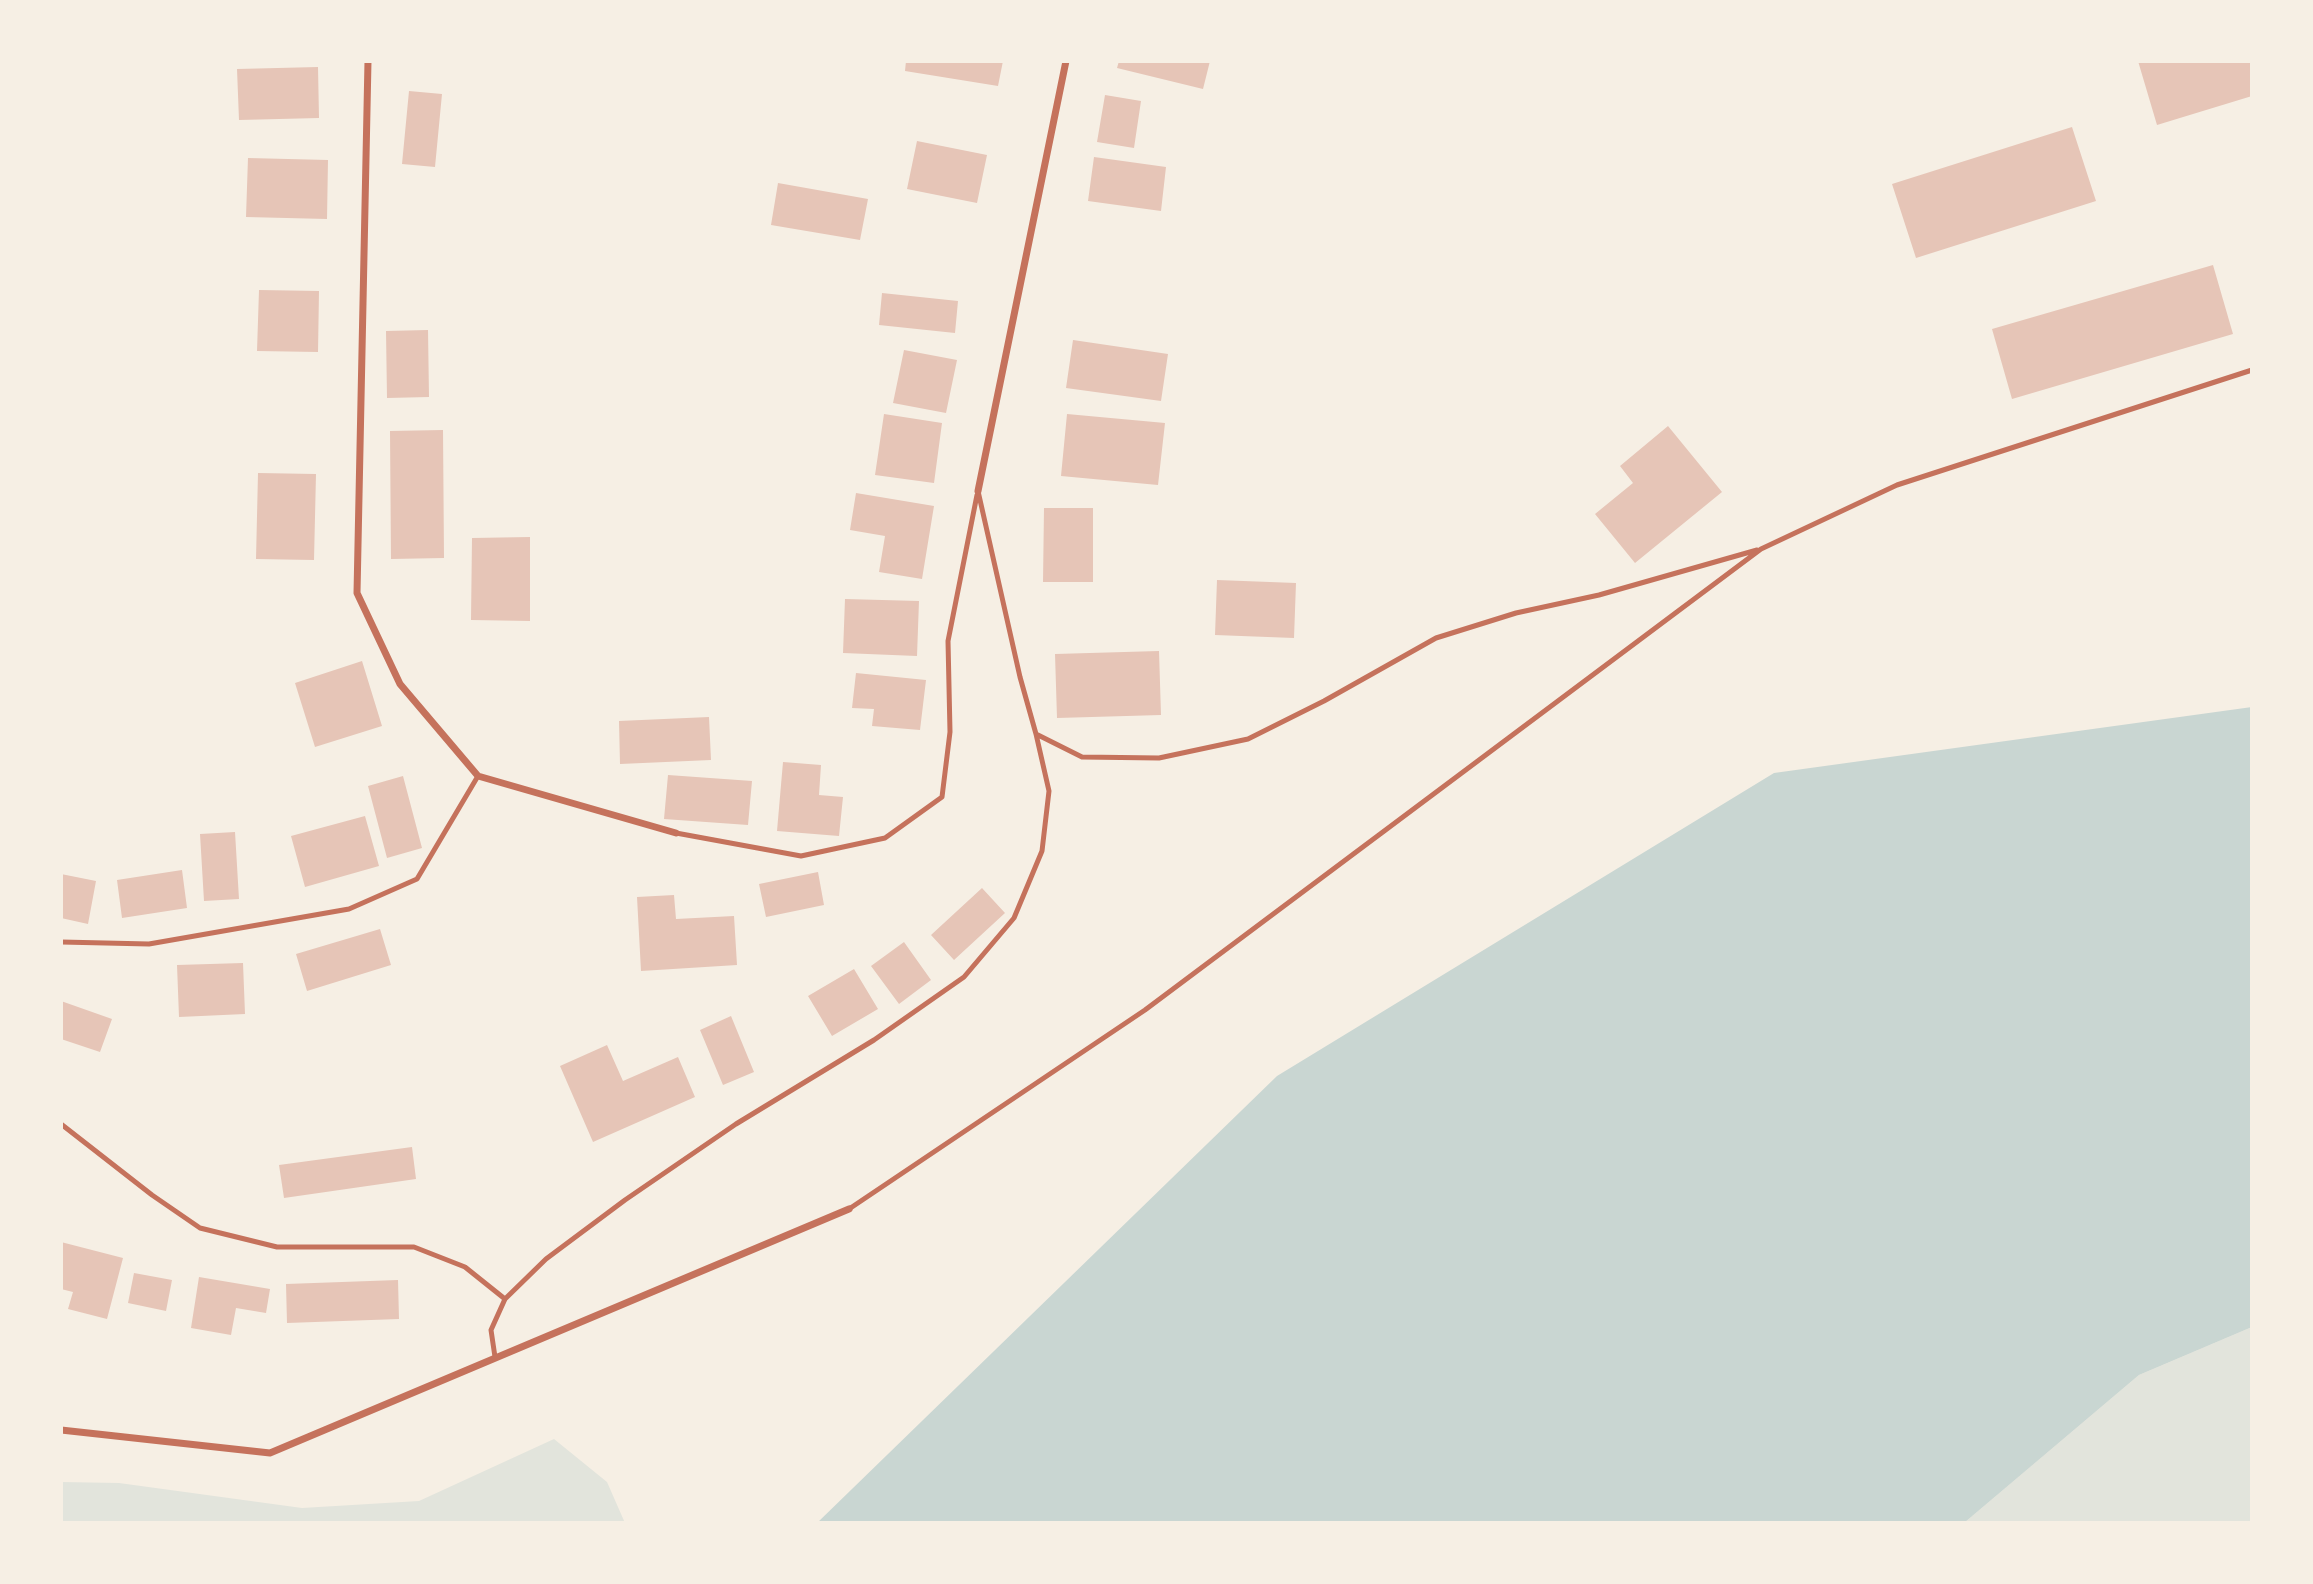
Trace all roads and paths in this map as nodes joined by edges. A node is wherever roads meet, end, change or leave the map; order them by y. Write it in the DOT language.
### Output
graph roads {
  1 [pos="368,61"];
  2 [pos="1066,61"];
  3 [pos="2252,370"];
  4 [pos="978,491"];
  5 [pos="1760,549"];
  6 [pos="1036,734"];
  7 [pos="478,776"];
  8 [pos="676,833"];
  9 [pos="61,942"];
  10 [pos="61,1124"];
  11 [pos="849,1209"];
  12 [pos="505,1299"];
  13 [pos="495,1357"];
  14 [pos="61,1430"];
  1 -- 7 [label="street"];
  2 -- 4 [label="street"];
  3 -- 5 [label="lane"];
  4 -- 6 [label="lane"];
  4 -- 8 [label="lane"];
  5 -- 6 [label="lane"];
  5 -- 11 [label="lane"];
  6 -- 12 [label="lane"];
  7 -- 8 [label="street"];
  7 -- 9 [label="lane"];
  10 -- 12 [label="lane"];
  11 -- 13 [label="street"];
  12 -- 13 [label="lane"];
  13 -- 14 [label="street"];
}
